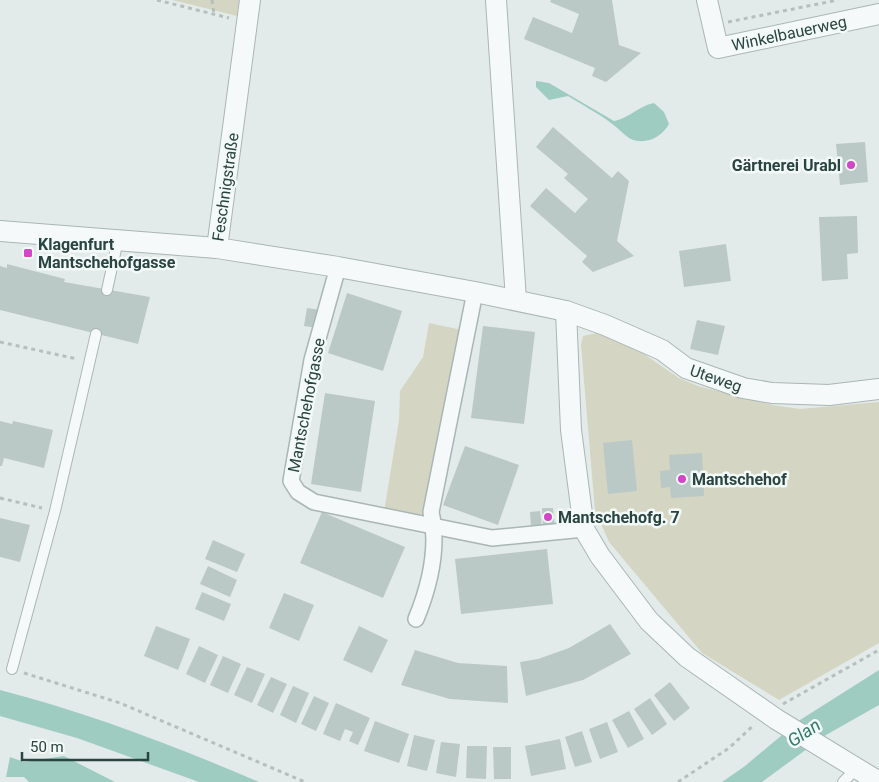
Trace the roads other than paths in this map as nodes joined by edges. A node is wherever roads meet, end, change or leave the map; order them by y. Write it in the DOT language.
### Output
graph roads {
  1 [pos="250,0"];
  2 [pos="496,0"];
  3 [pos="707,0"];
  4 [pos="879,14"];
  5 [pos="0,231"];
  6 [pos="118,240"];
  7 [pos="217,248"];
  8 [pos="338,267"];
  9 [pos="107,290"];
  10 [pos="475,292"];
  11 [pos="516,300"];
  12 [pos="566,311"];
  13 [pos="96,334"];
  14 [pos="879,389"];
  15 [pos="434,527"];
  16 [pos="584,529"];
  17 [pos="416,619"];
  18 [pos="12,669"];
  19 [pos="866,777"];
  1 -- 7 [label="street, Feschnigstraße"];
  2 -- 11 [label="street"];
  3 -- 4 [label="street, Winkelbauerweg"];
  5 -- 6 [label="street, Feschnigstraße"];
  6 -- 7 [label="street, Feschnigstraße"];
  6 -- 9 [label="lane"];
  7 -- 8 [label="street"];
  8 -- 10 [label="street"];
  8 -- 15 [label="street, Mantschehofgasse"];
  10 -- 11 [label="street"];
  10 -- 15 [label="street"];
  11 -- 12 [label="street"];
  12 -- 14 [label="street, Uteweg"];
  12 -- 16 [label="street"];
  13 -- 18 [label="lane"];
  15 -- 16 [label="street, Mantschehofgasse"];
  15 -- 17 [label="street"];
  16 -- 19 [label="street"];
}
